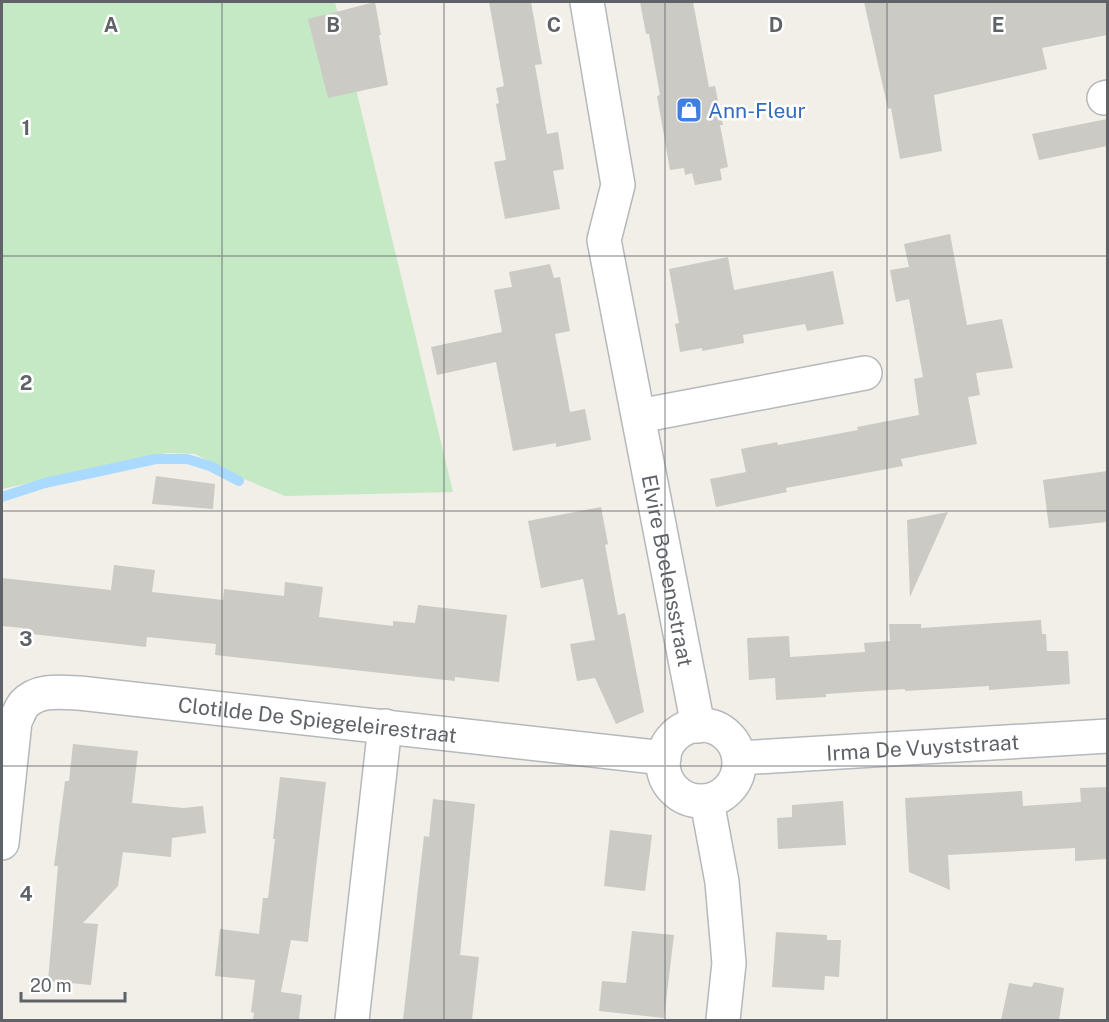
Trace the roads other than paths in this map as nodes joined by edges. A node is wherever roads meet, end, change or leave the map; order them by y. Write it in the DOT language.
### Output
graph roads {
  1 [pos="587,2"];
  2 [pos="866,373"];
  3 [pos="639,416"];
  4 [pos="385,726"];
  5 [pos="698,726"];
  6 [pos="1107,736"];
  7 [pos="664,758"];
  8 [pos="739,758"];
  9 [pos="707,801"];
  10 [pos="2,843"];
  11 [pos="352,1020"];
  12 [pos="723,1020"];
  1 -- 3 [label="street, Elvire Boelensstraat"];
  2 -- 3 [label="street"];
  3 -- 5 [label="street, Elvire Boelensstraat"];
  4 -- 7 [label="street, Clotilde De Spiegeleirestraat"];
  4 -- 10 [label="street, Clotilde De Spiegeleirestraat"];
  4 -- 11 [label="street"];
  5 -- 7 [label="street"];
  5 -- 8 [label="street"];
  6 -- 8 [label="street, Irma De Vuyststraat"];
  7 -- 9 [label="street"];
  8 -- 9 [label="street"];
  9 -- 12 [label="street"];
}
